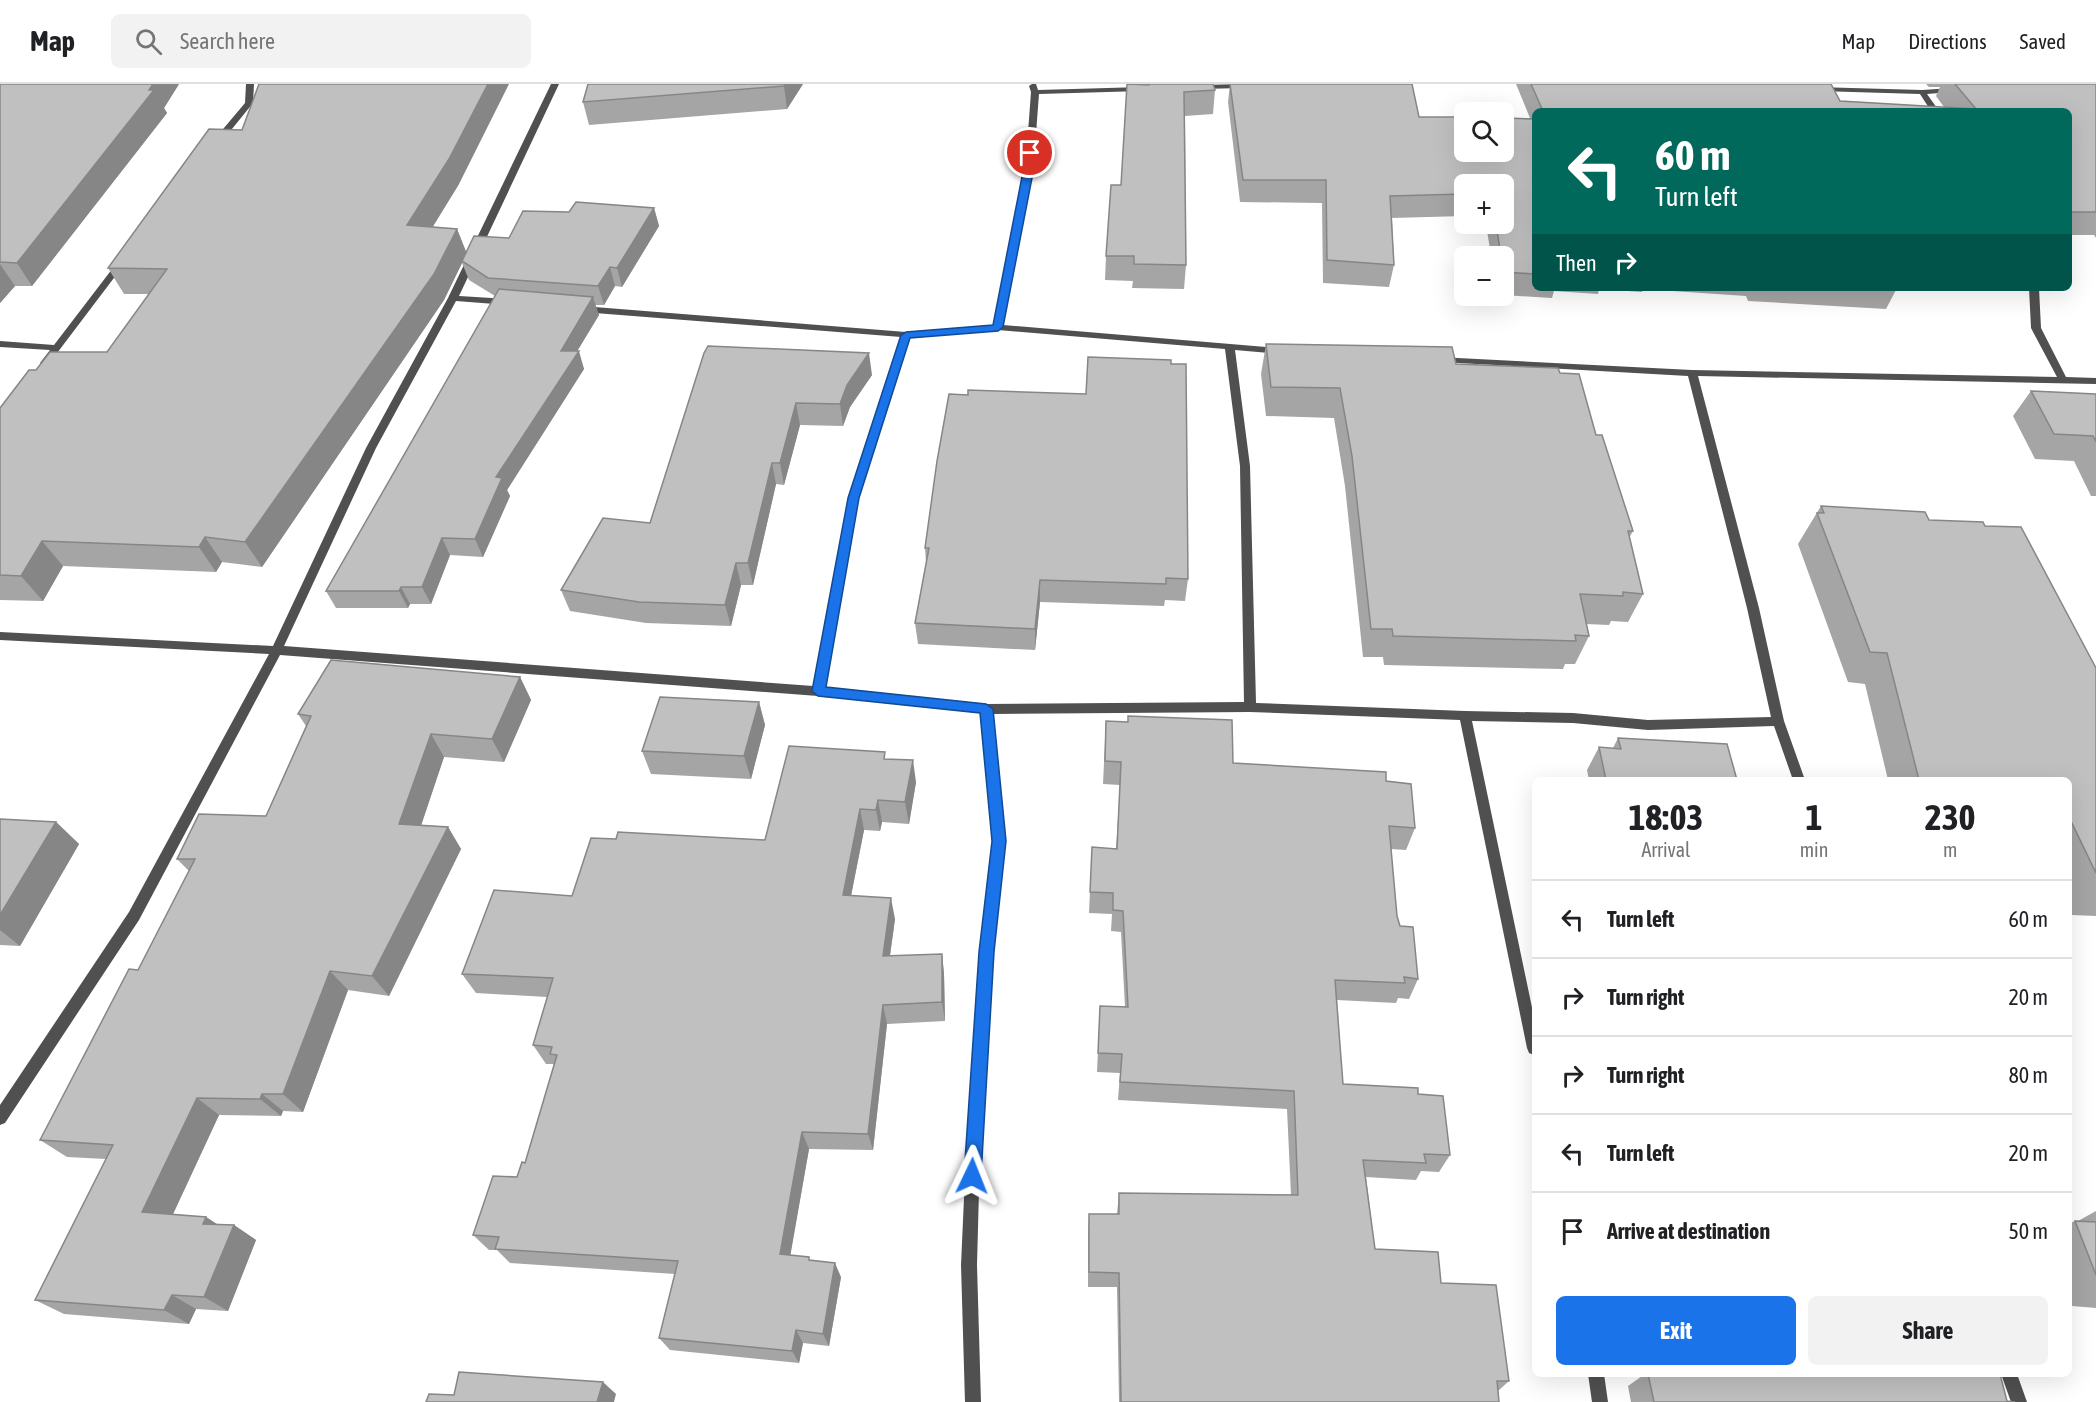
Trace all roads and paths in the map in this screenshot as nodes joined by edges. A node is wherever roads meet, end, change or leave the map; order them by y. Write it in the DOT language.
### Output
graph roads {
  1 [pos="250,84"];
  2 [pos="555,84"];
  3 [pos="1256,85"];
  4 [pos="1186,87"];
  5 [pos="1034,88"];
  6 [pos="1151,88"];
  7 [pos="1806,88"];
  8 [pos="1957,90"];
  9 [pos="1922,92"];
  10 [pos="1933,108"];
  11 [pos="206,155"];
  12 [pos="128,254"];
  13 [pos="2034,291"];
  14 [pos="453,298"];
  15 [pos="525,304"];
  16 [pos="572,308"];
  17 [pos="998,327"];
  18 [pos="906,335"];
  19 [pos="0,344"];
  20 [pos="58,348"];
  21 [pos="1230,348"];
  22 [pos="1290,351"];
  23 [pos="1432,359"];
  24 [pos="36,373"];
  25 [pos="1692,373"];
  26 [pos="2063,380"];
  27 [pos="2096,381"];
  28 [pos="0,636"];
  29 [pos="277,650"];
  30 [pos="818,691"];
  31 [pos="1250,707"];
  32 [pos="986,709"];
  33 [pos="1465,716"];
  34 [pos="1778,721"];
  35 [pos="1798,777"];
  36 [pos="1532,1038"];
  37 [pos="0,1119"];
  38 [pos="1596,1377"];
  39 [pos="2010,1377"];
  40 [pos="973,1402"];
  41 [pos="1600,1402"];
  42 [pos="2019,1402"];
  1 -- 11 [label="street"];
  2 -- 14 [label="street"];
  3 -- 4 [label="street"];
  5 -- 6 [label="street"];
  5 -- 17 [label="street"];
  7 -- 9 [label="street"];
  8 -- 9 [label="street"];
  9 -- 10 [label="street"];
  12 -- 20 [label="street"];
  13 -- 26 [label="street"];
  14 -- 15 [label="street"];
  14 -- 29 [label="street"];
  16 -- 18 [label="street"];
  17 -- 18 [label="street"];
  17 -- 21 [label="street"];
  18 -- 30 [label="street"];
  19 -- 20 [label="street"];
  20 -- 24 [label="street"];
  21 -- 22 [label="street"];
  21 -- 31 [label="street"];
  23 -- 25 [label="street"];
  25 -- 26 [label="street"];
  25 -- 34 [label="street"];
  26 -- 27 [label="street"];
  28 -- 29 [label="street"];
  29 -- 30 [label="street"];
  29 -- 37 [label="street"];
  30 -- 32 [label="street"];
  31 -- 32 [label="street"];
  31 -- 33 [label="street"];
  32 -- 40 [label="street"];
  33 -- 34 [label="street"];
  33 -- 36 [label="street"];
  34 -- 35 [label="street"];
  38 -- 41 [label="street"];
  39 -- 42 [label="street"];
}
